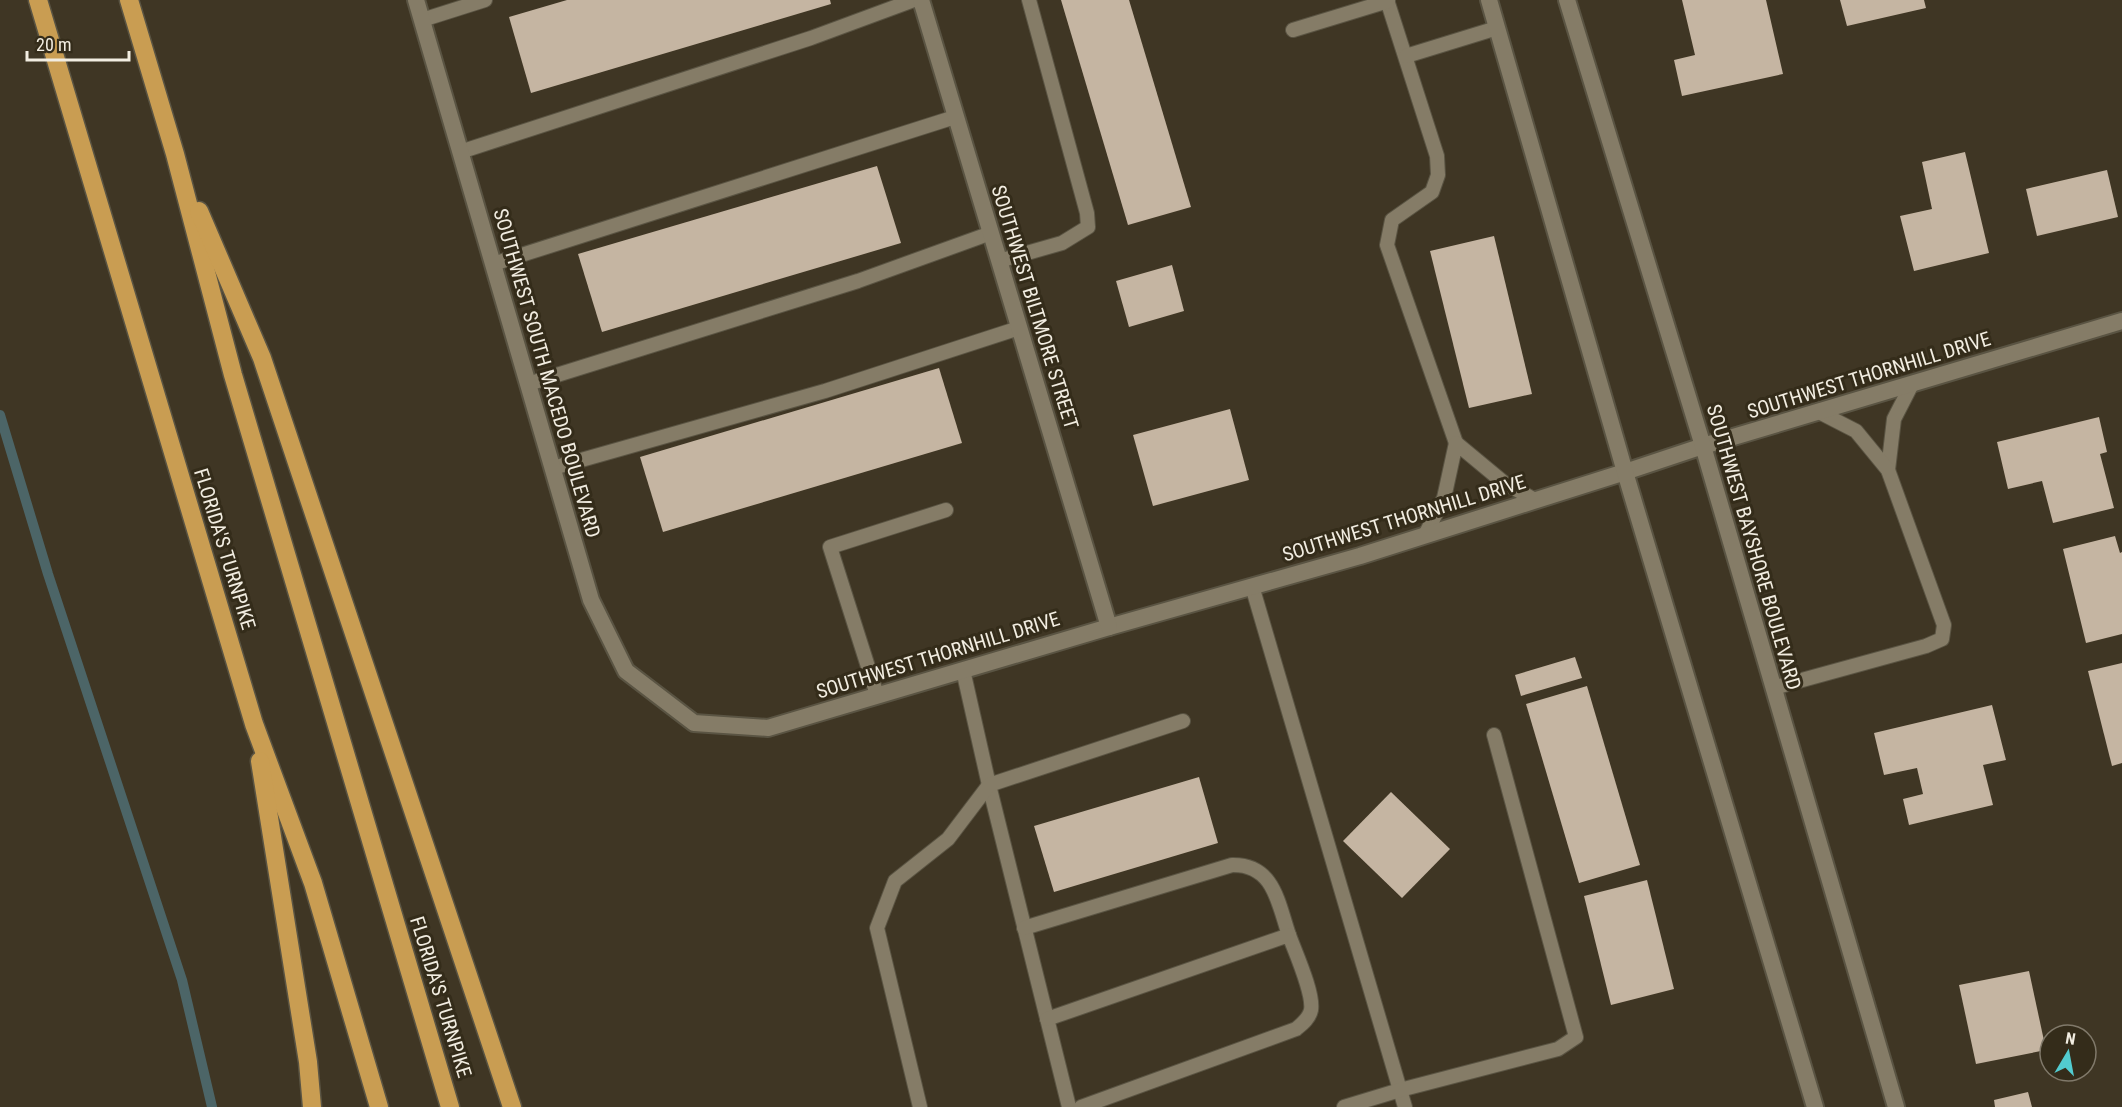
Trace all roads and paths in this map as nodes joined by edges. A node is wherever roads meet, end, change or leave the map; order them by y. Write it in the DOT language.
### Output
graph roads {
  1 [pos="38,0"];
  2 [pos="129,0"];
  3 [pos="416,0"];
  4 [pos="485,0"];
  5 [pos="914,0"];
  6 [pos="921,0"];
  7 [pos="1029,0"];
  8 [pos="1489,0"];
  9 [pos="1567,0"];
  10 [pos="1388,1"];
  11 [pos="422,20"];
  12 [pos="1497,28"];
  13 [pos="1293,30"];
  14 [pos="1406,56"];
  15 [pos="955,117"];
  16 [pos="460,152"];
  17 [pos="175,154"];
  18 [pos="991,233"];
  19 [pos="999,261"];
  20 [pos="493,264"];
  21 [pos="2122,321"];
  22 [pos="1019,328"];
  23 [pos="528,384"];
  24 [pos="1912,384"];
  25 [pos="1819,412"];
  26 [pos="1456,443"];
  27 [pos="1703,446"];
  28 [pos="553,468"];
  29 [pos="1888,470"];
  30 [pos="1625,471"];
  31 [pos="1535,500"];
  32 [pos="946,510"];
  33 [pos="1425,535"];
  34 [pos="1252,586"];
  35 [pos="1109,627"];
  36 [pos="963,670"];
  37 [pos="1773,688"];
  38 [pos="877,695"];
  39 [pos="1183,721"];
  40 [pos="694,723"];
  41 [pos="254,724"];
  42 [pos="1494,735"];
  43 [pos="989,785"];
  44 [pos="1024,928"];
  45 [pos="1289,935"];
  46 [pos="1047,1019"];
  47 [pos="1400,1090"];
  48 [pos="312,1107"];
  49 [pos="379,1107"];
  50 [pos="450,1107"];
  51 [pos="512,1107"];
  52 [pos="920,1107"];
  53 [pos="1069,1107"];
  54 [pos="1081,1107"];
  55 [pos="1344,1107"];
  56 [pos="1405,1107"];
  57 [pos="1815,1107"];
  58 [pos="1896,1107"];
  1 -- 41 [label="highway, FLORIDA'S TURNPIKE"];
  2 -- 17 [label="highway, FLORIDA'S TURNPIKE"];
  3 -- 11 [label="street, SOUTHWEST SOUTH MACEDO BOULEVARD"];
  4 -- 11 [label="lane"];
  5 -- 16 [label="lane"];
  6 -- 15 [label="street, SOUTHWEST BILTMORE STREET"];
  7 -- 19 [label="lane"];
  8 -- 12 [label="street"];
  9 -- 27 [label="street, SOUTHWEST BAYSHORE BOULEVARD"];
  10 -- 13 [label="lane"];
  10 -- 14 [label="lane"];
  11 -- 16 [label="street, SOUTHWEST SOUTH MACEDO BOULEVARD"];
  12 -- 14 [label="lane"];
  12 -- 30 [label="street"];
  14 -- 26 [label="lane"];
  15 -- 18 [label="street, SOUTHWEST BILTMORE STREET"];
  15 -- 20 [label="lane"];
  16 -- 20 [label="street, SOUTHWEST SOUTH MACEDO BOULEVARD"];
  17 -- 50 [label="highway, FLORIDA'S TURNPIKE"];
  17 -- 51 [label="highway"];
  18 -- 19 [label="street, SOUTHWEST BILTMORE STREET"];
  18 -- 23 [label="lane"];
  19 -- 22 [label="street, SOUTHWEST BILTMORE STREET"];
  20 -- 23 [label="street, SOUTHWEST SOUTH MACEDO BOULEVARD"];
  21 -- 24 [label="street, SOUTHWEST THORNHILL DRIVE"];
  22 -- 28 [label="lane"];
  22 -- 35 [label="street, SOUTHWEST BILTMORE STREET"];
  23 -- 28 [label="street, SOUTHWEST SOUTH MACEDO BOULEVARD"];
  24 -- 25 [label="street, SOUTHWEST THORNHILL DRIVE"];
  24 -- 29 [label="lane"];
  25 -- 27 [label="street, SOUTHWEST THORNHILL DRIVE"];
  25 -- 29 [label="lane"];
  26 -- 31 [label="lane"];
  26 -- 33 [label="lane"];
  27 -- 30 [label="street, SOUTHWEST THORNHILL DRIVE"];
  27 -- 37 [label="street, SOUTHWEST BAYSHORE BOULEVARD"];
  28 -- 40 [label="street, SOUTHWEST SOUTH MACEDO BOULEVARD"];
  29 -- 37 [label="lane"];
  30 -- 31 [label="street, SOUTHWEST THORNHILL DRIVE"];
  30 -- 57 [label="street"];
  31 -- 33 [label="street, SOUTHWEST THORNHILL DRIVE"];
  32 -- 38 [label="lane"];
  33 -- 34 [label="street, SOUTHWEST THORNHILL DRIVE"];
  34 -- 35 [label="street, SOUTHWEST THORNHILL DRIVE"];
  34 -- 47 [label="lane"];
  35 -- 36 [label="street, SOUTHWEST THORNHILL DRIVE"];
  36 -- 38 [label="street, SOUTHWEST THORNHILL DRIVE"];
  36 -- 43 [label="lane"];
  37 -- 58 [label="street, SOUTHWEST BAYSHORE BOULEVARD"];
  38 -- 40 [label="street, SOUTHWEST THORNHILL DRIVE"];
  39 -- 43 [label="lane"];
  41 -- 48 [label="highway"];
  41 -- 49 [label="highway, FLORIDA'S TURNPIKE"];
  42 -- 47 [label="lane"];
  43 -- 44 [label="lane"];
  43 -- 52 [label="lane"];
  44 -- 45 [label="lane"];
  44 -- 46 [label="lane"];
  45 -- 46 [label="lane"];
  45 -- 54 [label="lane"];
  46 -- 53 [label="lane"];
  47 -- 55 [label="lane"];
  47 -- 56 [label="lane"];
}
